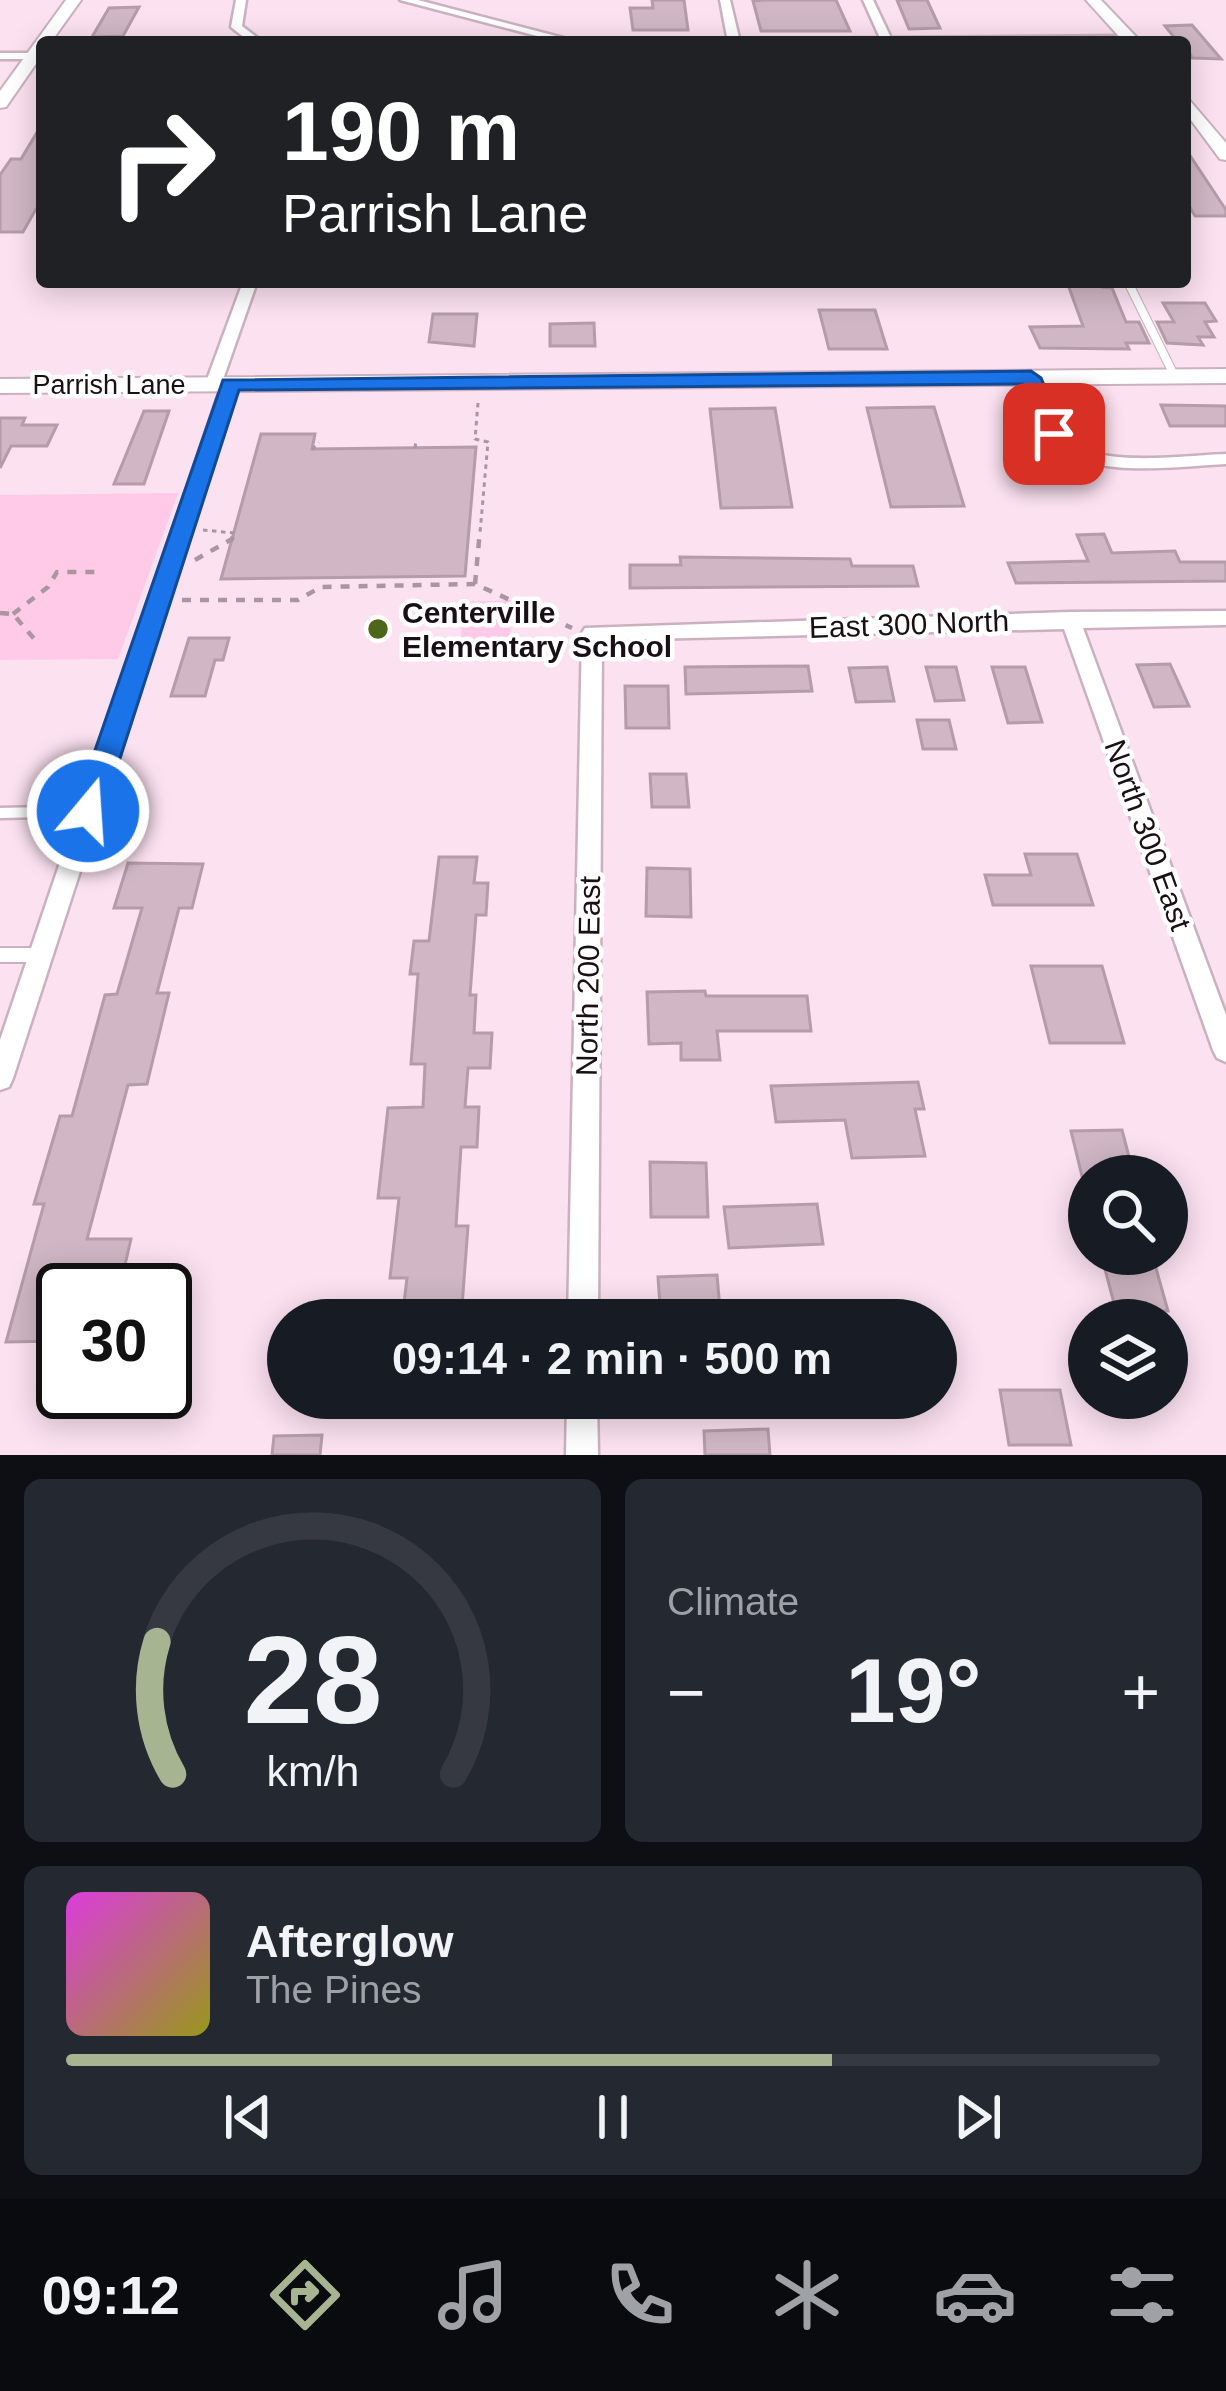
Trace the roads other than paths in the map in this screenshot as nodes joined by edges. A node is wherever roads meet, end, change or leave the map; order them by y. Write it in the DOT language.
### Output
graph roads {
  1 [pos="74,0"];
  2 [pos="241,0"];
  3 [pos="405,0"];
  4 [pos="725,0"];
  5 [pos="868,0"];
  6 [pos="1093,0"];
  7 [pos="48,36"];
  8 [pos="248,36"];
  9 [pos="549,36"];
  10 [pos="733,36"];
  11 [pos="883,36"];
  12 [pos="1127,36"];
  13 [pos="36,48"];
  14 [pos="36,53"];
  15 [pos="0,56"];
  16 [pos="0,103"];
  17 [pos="1191,107"];
  18 [pos="1223,147"];
  19 [pos="248,288"];
  20 [pos="1131,288"];
  21 [pos="1175,376"];
  22 [pos="1226,376"];
  23 [pos="1031,378"];
  24 [pos="222,384"];
  25 [pos="0,386"];
  26 [pos="1226,459"];
  27 [pos="1226,618"];
  28 [pos="1070,619"];
  29 [pos="585,632"];
  30 [pos="88,811"];
  31 [pos="0,813"];
  32 [pos="0,955"];
  33 [pos="41,955"];
  34 [pos="1226,1050"];
  35 [pos="0,1078"];
  36 [pos="583,1299"];
  37 [pos="582,1419"];
  38 [pos="581,1455"];
  1 -- 7 [label="street"];
  2 -- 8 [label="street"];
  3 -- 9 [label="street"];
  4 -- 10 [label="street"];
  5 -- 11 [label="street"];
  6 -- 12 [label="street"];
  13 -- 15 [label="street"];
  14 -- 16 [label="street"];
  17 -- 18 [label="street"];
  19 -- 24 [label="street"];
  20 -- 21 [label="lane"];
  21 -- 22 [label="street, Parrish Lane"];
  21 -- 23 [label="street, Parrish Lane"];
  23 -- 24 [label="street, Parrish Lane"];
  23 -- 26 [label="street"];
  24 -- 25 [label="street, Parrish Lane"];
  24 -- 30 [label="street"];
  27 -- 28 [label="street, East 300 North"];
  28 -- 29 [label="street, East 300 North"];
  28 -- 34 [label="street, North 300 East"];
  29 -- 36 [label="street, North 200 East"];
  30 -- 31 [label="lane"];
  30 -- 33 [label="street"];
  32 -- 33 [label="lane"];
  33 -- 35 [label="street"];
  37 -- 38 [label="street"];
}
